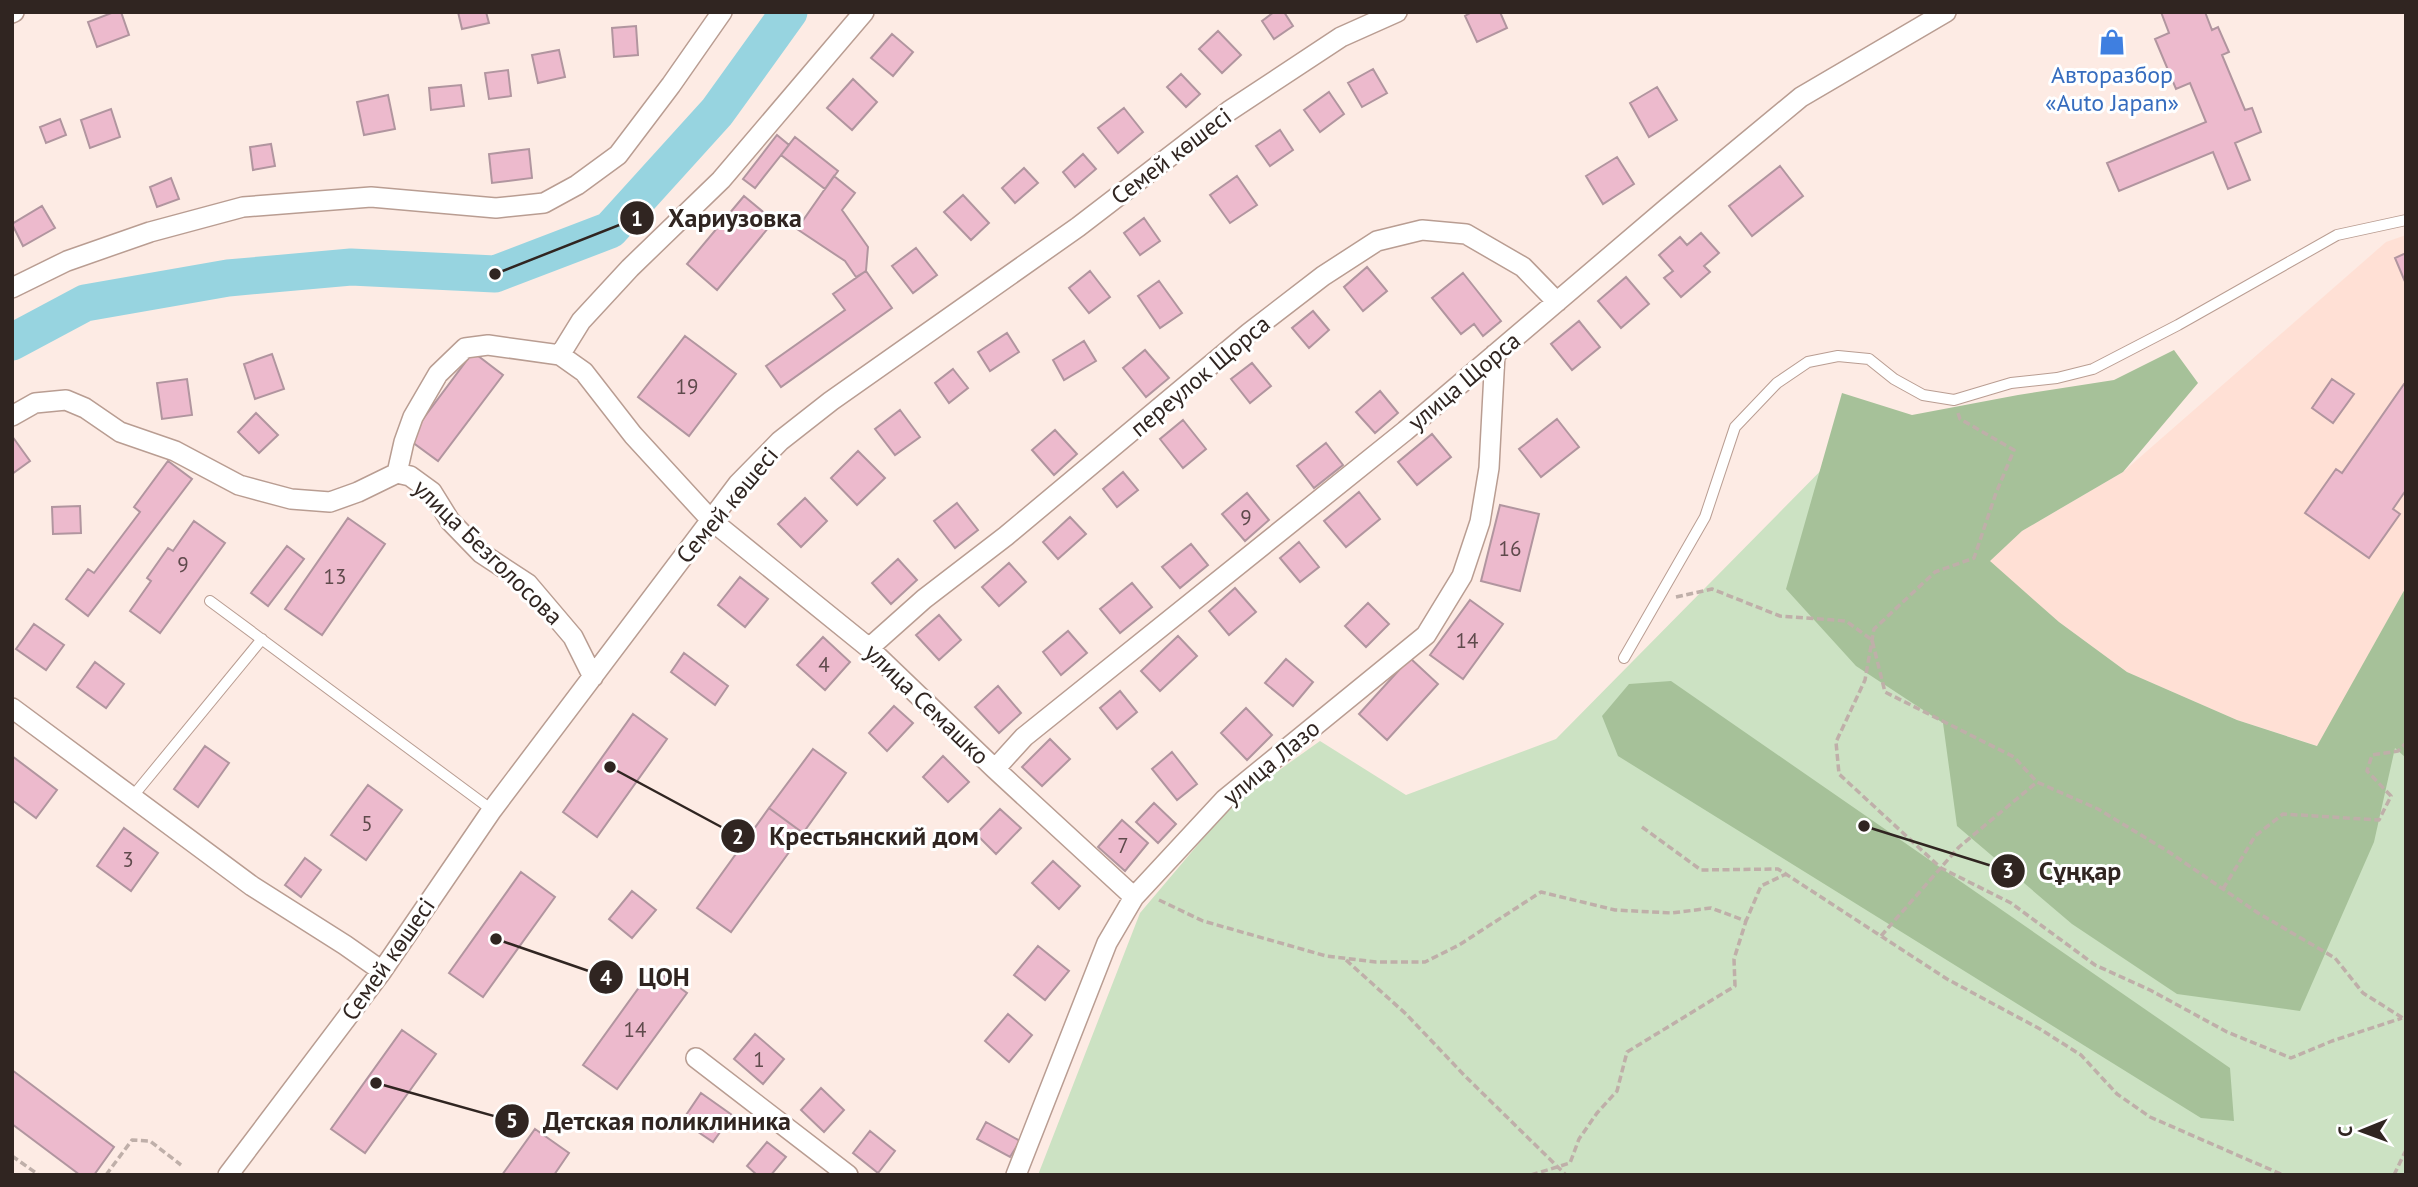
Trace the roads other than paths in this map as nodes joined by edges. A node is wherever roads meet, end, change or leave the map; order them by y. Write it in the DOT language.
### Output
graph roads {
  1 [pos="722,12"];
  2 [pos="864,12"];
  3 [pos="1397,12"];
  4 [pos="1946,12"];
  5 [pos="2406,220"];
  6 [pos="12,288"];
  7 [pos="1558,302"];
  8 [pos="1495,354"];
  9 [pos="560,355"];
  10 [pos="12,416"];
  11 [pos="397,473"];
  12 [pos="712,520"];
  13 [pos="210,601"];
  14 [pos="262,639"];
  15 [pos="869,648"];
  16 [pos="1624,658"];
  17 [pos="593,677"];
  18 [pos="12,708"];
  19 [pos="995,769"];
  20 [pos="133,796"];
  21 [pos="492,810"];
  22 [pos="1137,894"];
  23 [pos="382,971"];
  24 [pos="696,1058"];
  25 [pos="228,1175"];
  26 [pos="848,1175"];
  27 [pos="1016,1175"];
  1 -- 6 [label="street"];
  2 -- 9 [label="street"];
  3 -- 12 [label="street, Семей көшесі"];
  4 -- 7 [label="street, улица Щорса"];
  5 -- 16 [label="lane"];
  7 -- 8 [label="street, улица Щорса"];
  7 -- 15 [label="street, переулок Щорса"];
  8 -- 19 [label="street, улица Щорса"];
  8 -- 22 [label="street, улица Лазо"];
  9 -- 11 [label="street, улица Безголосова"];
  9 -- 12 [label="street"];
  10 -- 11 [label="street, улица Безголосова"];
  11 -- 17 [label="street, улица Безголосова"];
  12 -- 15 [label="street, улица Семашко"];
  12 -- 17 [label="street, Семей көшесі"];
  13 -- 14 [label="lane"];
  14 -- 20 [label="lane"];
  14 -- 21 [label="lane"];
  15 -- 19 [label="street, улица Семашко"];
  17 -- 21 [label="street, Семей көшесі"];
  18 -- 20 [label="street"];
  19 -- 22 [label="street, улица Семашко"];
  20 -- 23 [label="street"];
  21 -- 23 [label="street, Семей көшесі"];
  22 -- 27 [label="street, улица Лазо"];
  23 -- 25 [label="street, Семей көшесі"];
  24 -- 26 [label="street"];
}
